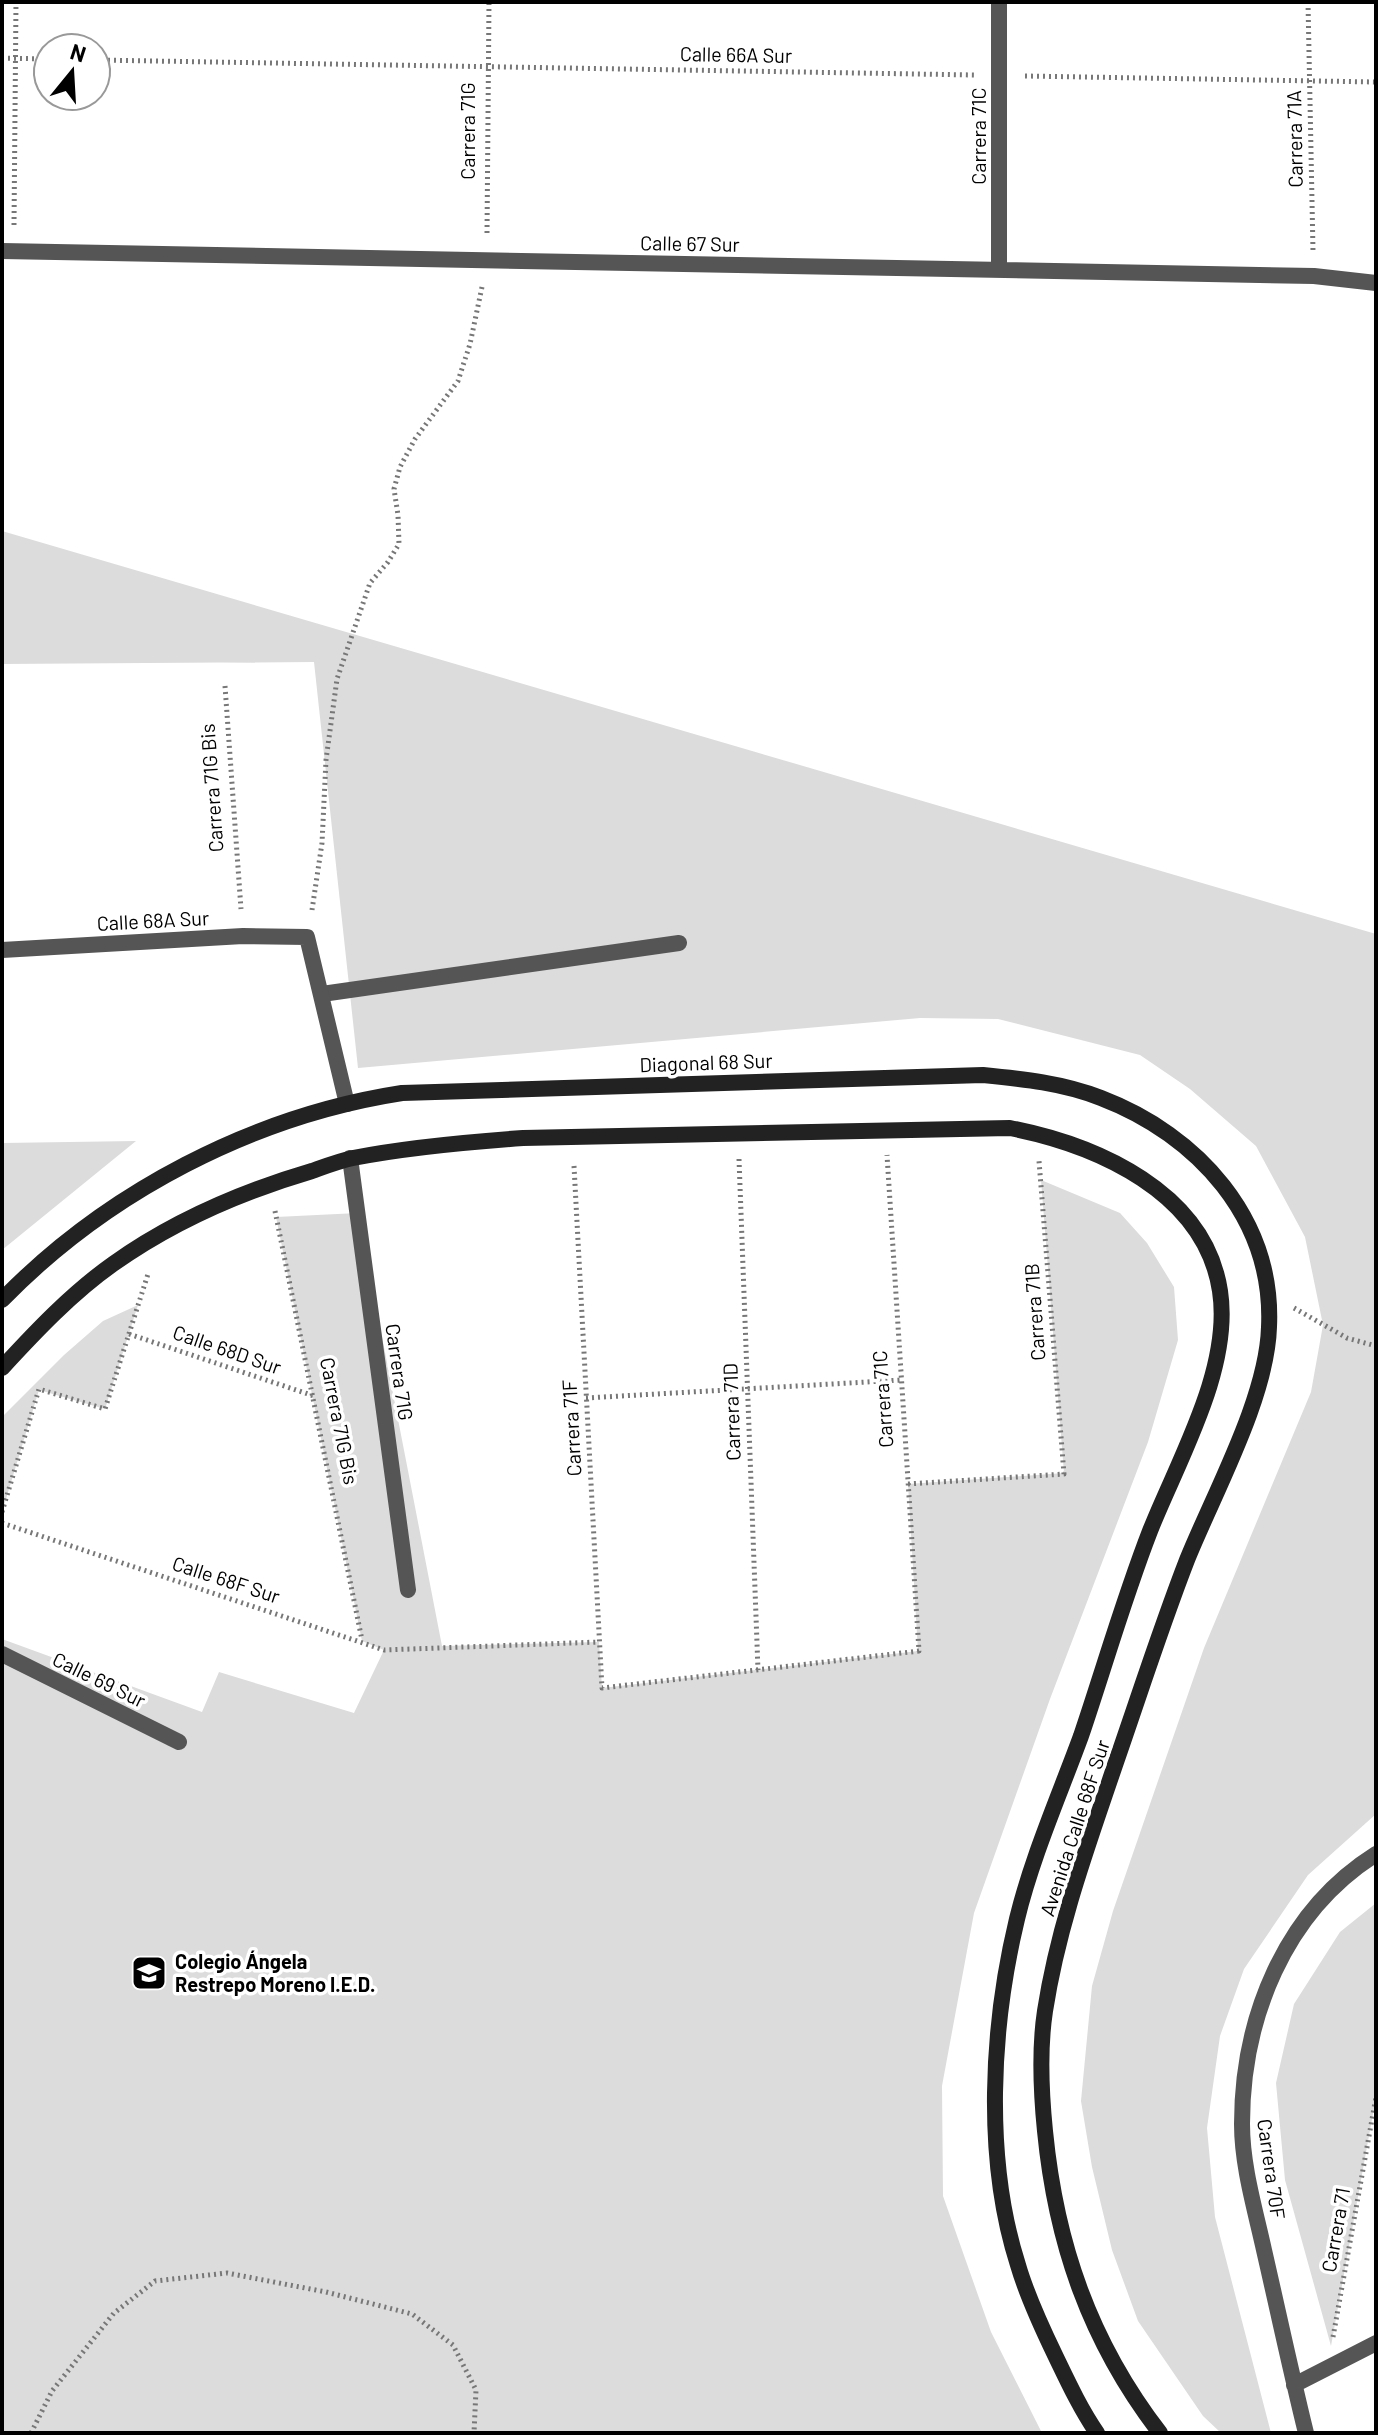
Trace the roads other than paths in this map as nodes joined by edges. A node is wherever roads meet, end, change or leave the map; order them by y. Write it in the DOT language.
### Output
graph roads {
  1 [pos="999,2"];
  2 [pos="8,251"];
  3 [pos="999,270"];
  4 [pos="1376,283"];
  5 [pos="679,943"];
  6 [pos="2,950"];
  7 [pos="322,994"];
  8 [pos="347,1104"];
  9 [pos="350,1158"];
  10 [pos="1253,1234"];
  11 [pos="2,1300"];
  12 [pos="2,1368"];
  13 [pos="408,1590"];
  14 [pos="2,1654"];
  15 [pos="179,1742"];
  16 [pos="1376,1854"];
  17 [pos="1376,2343"];
  18 [pos="1294,2385"];
  19 [pos="1097,2433"];
  20 [pos="1160,2433"];
  21 [pos="1306,2433"];
  1 -- 3 [label="street, Carrera 71C"];
  2 -- 3 [label="street, Calle 67 Sur"];
  3 -- 4 [label="street, Calle 67 Sur"];
  5 -- 7 [label="street"];
  6 -- 7 [label="street, Calle 68A Sur"];
  7 -- 8 [label="street"];
  8 -- 10 [label="street, Diagonal 68 Sur"];
  8 -- 11 [label="street, Diagonal 68 Sur"];
  9 -- 12 [label="street"];
  9 -- 13 [label="street, Carrera 71G"];
  9 -- 19 [label="street, Avenida Calle 68F Sur"];
  10 -- 20 [label="street, Avenida Calle 68F Sur"];
  14 -- 15 [label="street, Calle 69 Sur"];
  16 -- 18 [label="street, Carrera 70F"];
  17 -- 18 [label="street"];
  18 -- 21 [label="street, Carrera 70F"];
}
